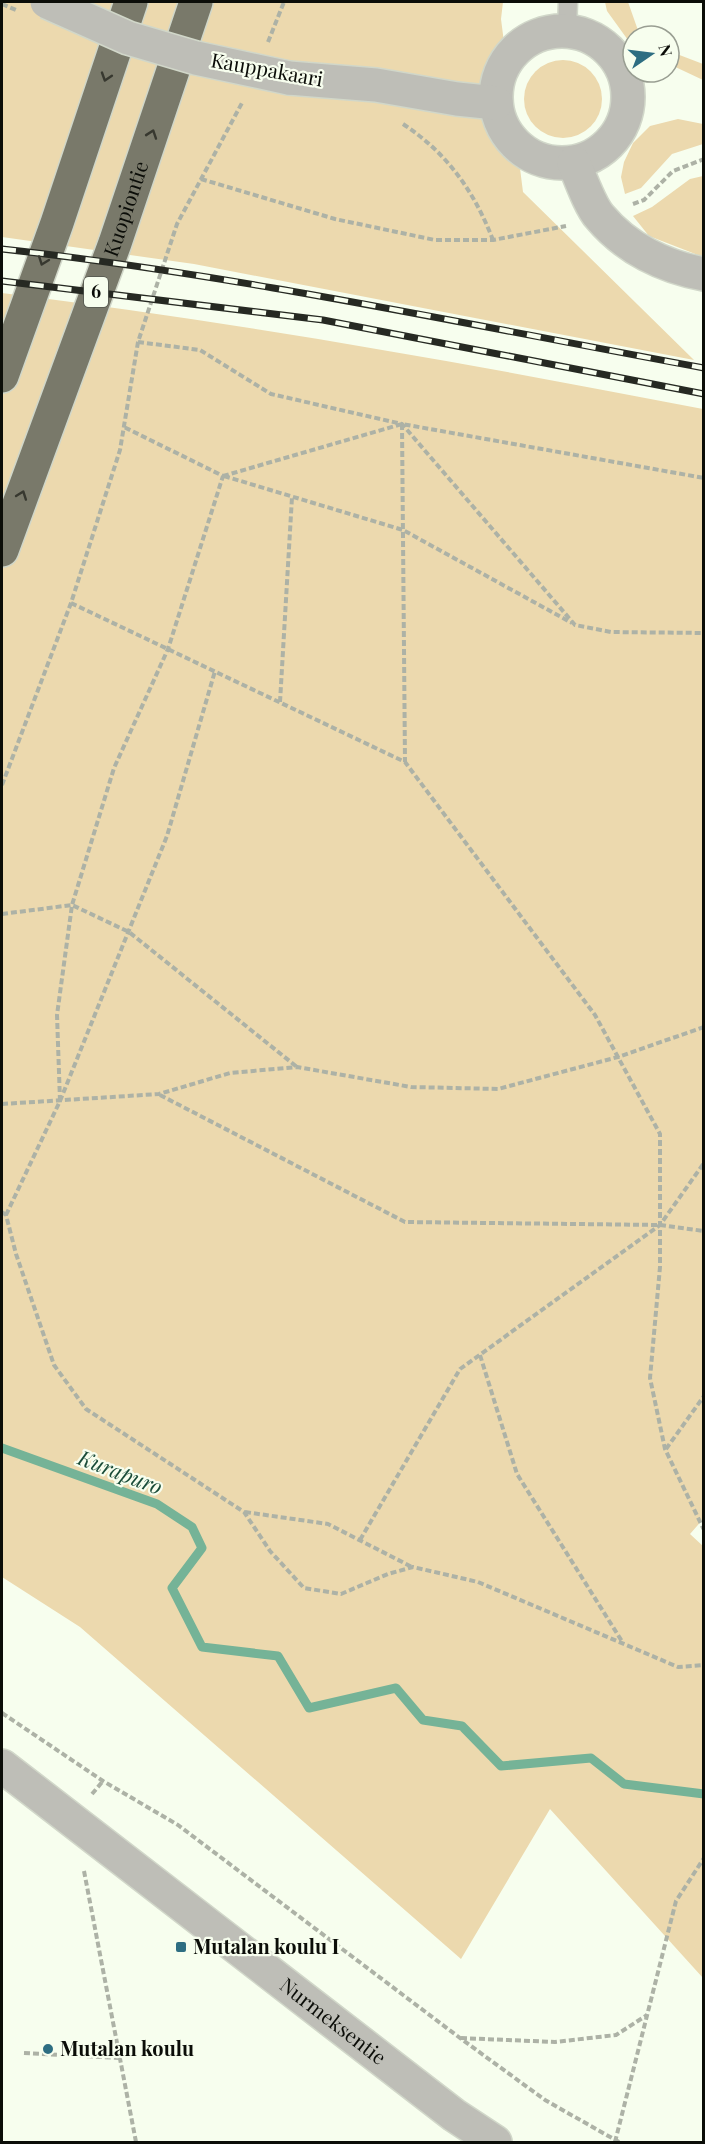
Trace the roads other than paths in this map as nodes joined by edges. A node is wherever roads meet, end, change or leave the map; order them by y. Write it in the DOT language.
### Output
graph roads {
  1 [pos="47,2"];
  2 [pos="131,2"];
  3 [pos="196,2"];
  4 [pos="567,16"];
  5 [pos="496,103"];
  6 [pos="573,163"];
  7 [pos="704,274"];
  8 [pos="2,376"];
  9 [pos="2,550"];
  10 [pos="2,1766"];
  11 [pos="495,2142"];
  1 -- 5 [label="street, Kauppakaari, bridge"];
  2 -- 8 [label="highway, one-way"];
  9 -- 3 [label="highway, Kuopiontie / 6, one-way"];
  4 -- 5 [label="street"];
  4 -- 6 [label="street"];
  5 -- 6 [label="street"];
  6 -- 7 [label="street"];
  10 -- 11 [label="street, Nurmeksentie"];
}
